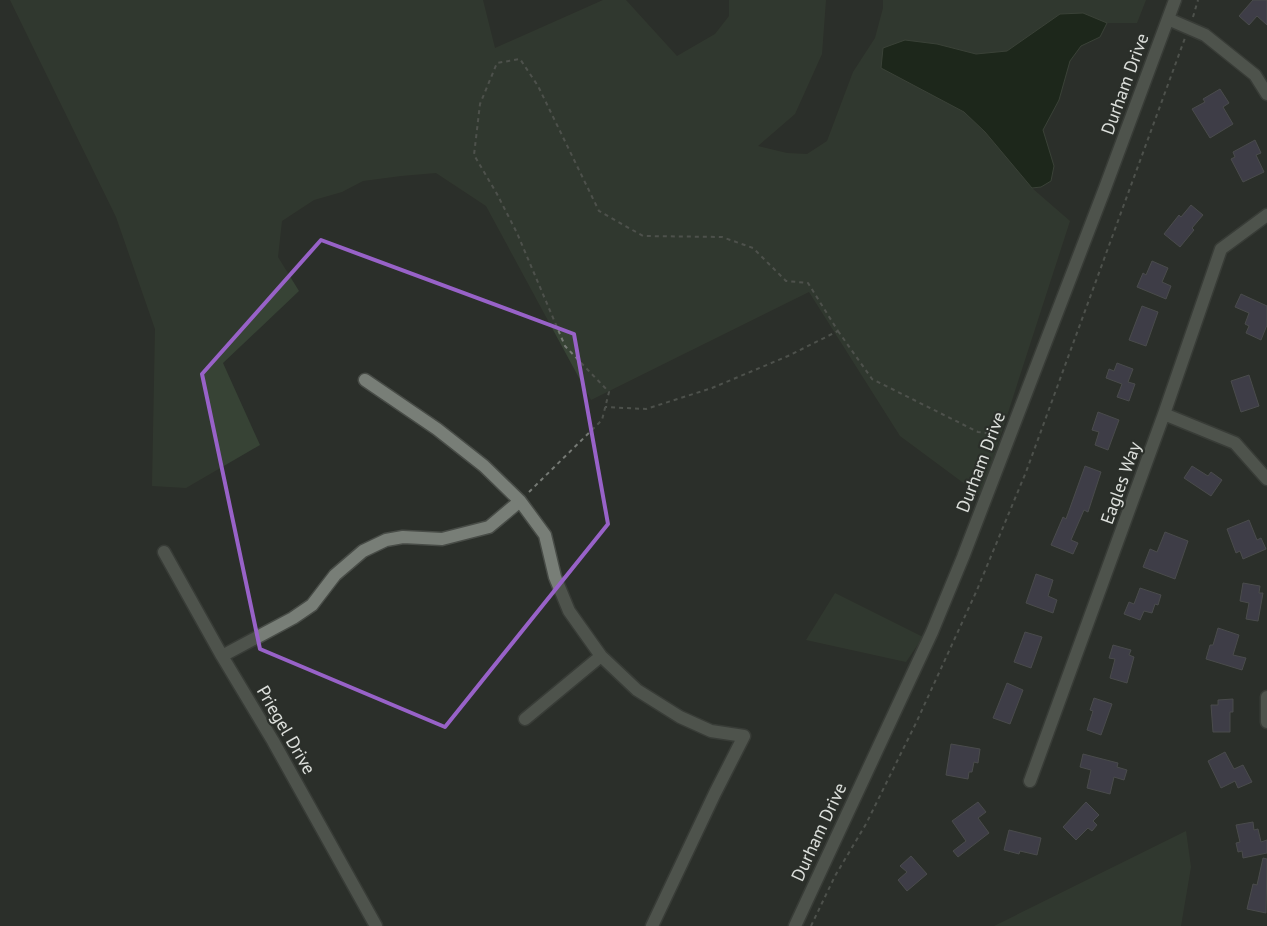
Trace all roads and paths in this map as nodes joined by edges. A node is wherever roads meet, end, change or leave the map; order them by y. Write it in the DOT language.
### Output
graph roads {
  1 [pos="1174,0"];
  2 [pos="1198,0"];
  3 [pos="1168,19"];
  4 [pos="1190,23"];
  5 [pos="1185,38"];
  6 [pos="1267,94"];
  7 [pos="1267,215"];
  8 [pos="838,331"];
  9 [pos="366,380"];
  10 [pos="605,407"];
  11 [pos="1164,414"];
  12 [pos="1009,440"];
  13 [pos="1267,479"];
  14 [pos="520,501"];
  15 [pos="164,552"];
  16 [pos="222,656"];
  17 [pos="601,656"];
  18 [pos="1267,697"];
  19 [pos="526,719"];
  20 [pos="1267,722"];
  21 [pos="1030,781"];
  22 [pos="376,926"];
  23 [pos="652,926"];
  24 [pos="795,926"];
  25 [pos="811,926"];
  1 -- 3 [label="street, Durham Drive"];
  2 -- 4 [label="path"];
  3 -- 6 [label="street"];
  3 -- 12 [label="street, Durham Drive"];
  5 -- 25 [label="path"];
  7 -- 11 [label="street, Eagles Way"];
  8 -- 10 [label="path"];
  8 -- 10 [label="path"];
  8 -- 12 [label="path"];
  9 -- 14 [label="street"];
  10 -- 14 [label="path"];
  11 -- 13 [label="street"];
  11 -- 21 [label="street, Eagles Way"];
  12 -- 24 [label="street, Durham Drive"];
  14 -- 16 [label="street"];
  14 -- 17 [label="street"];
  15 -- 16 [label="street, Priegel Drive"];
  16 -- 22 [label="street, Priegel Drive"];
  17 -- 19 [label="street"];
  17 -- 23 [label="street"];
  18 -- 20 [label="street"];
}
